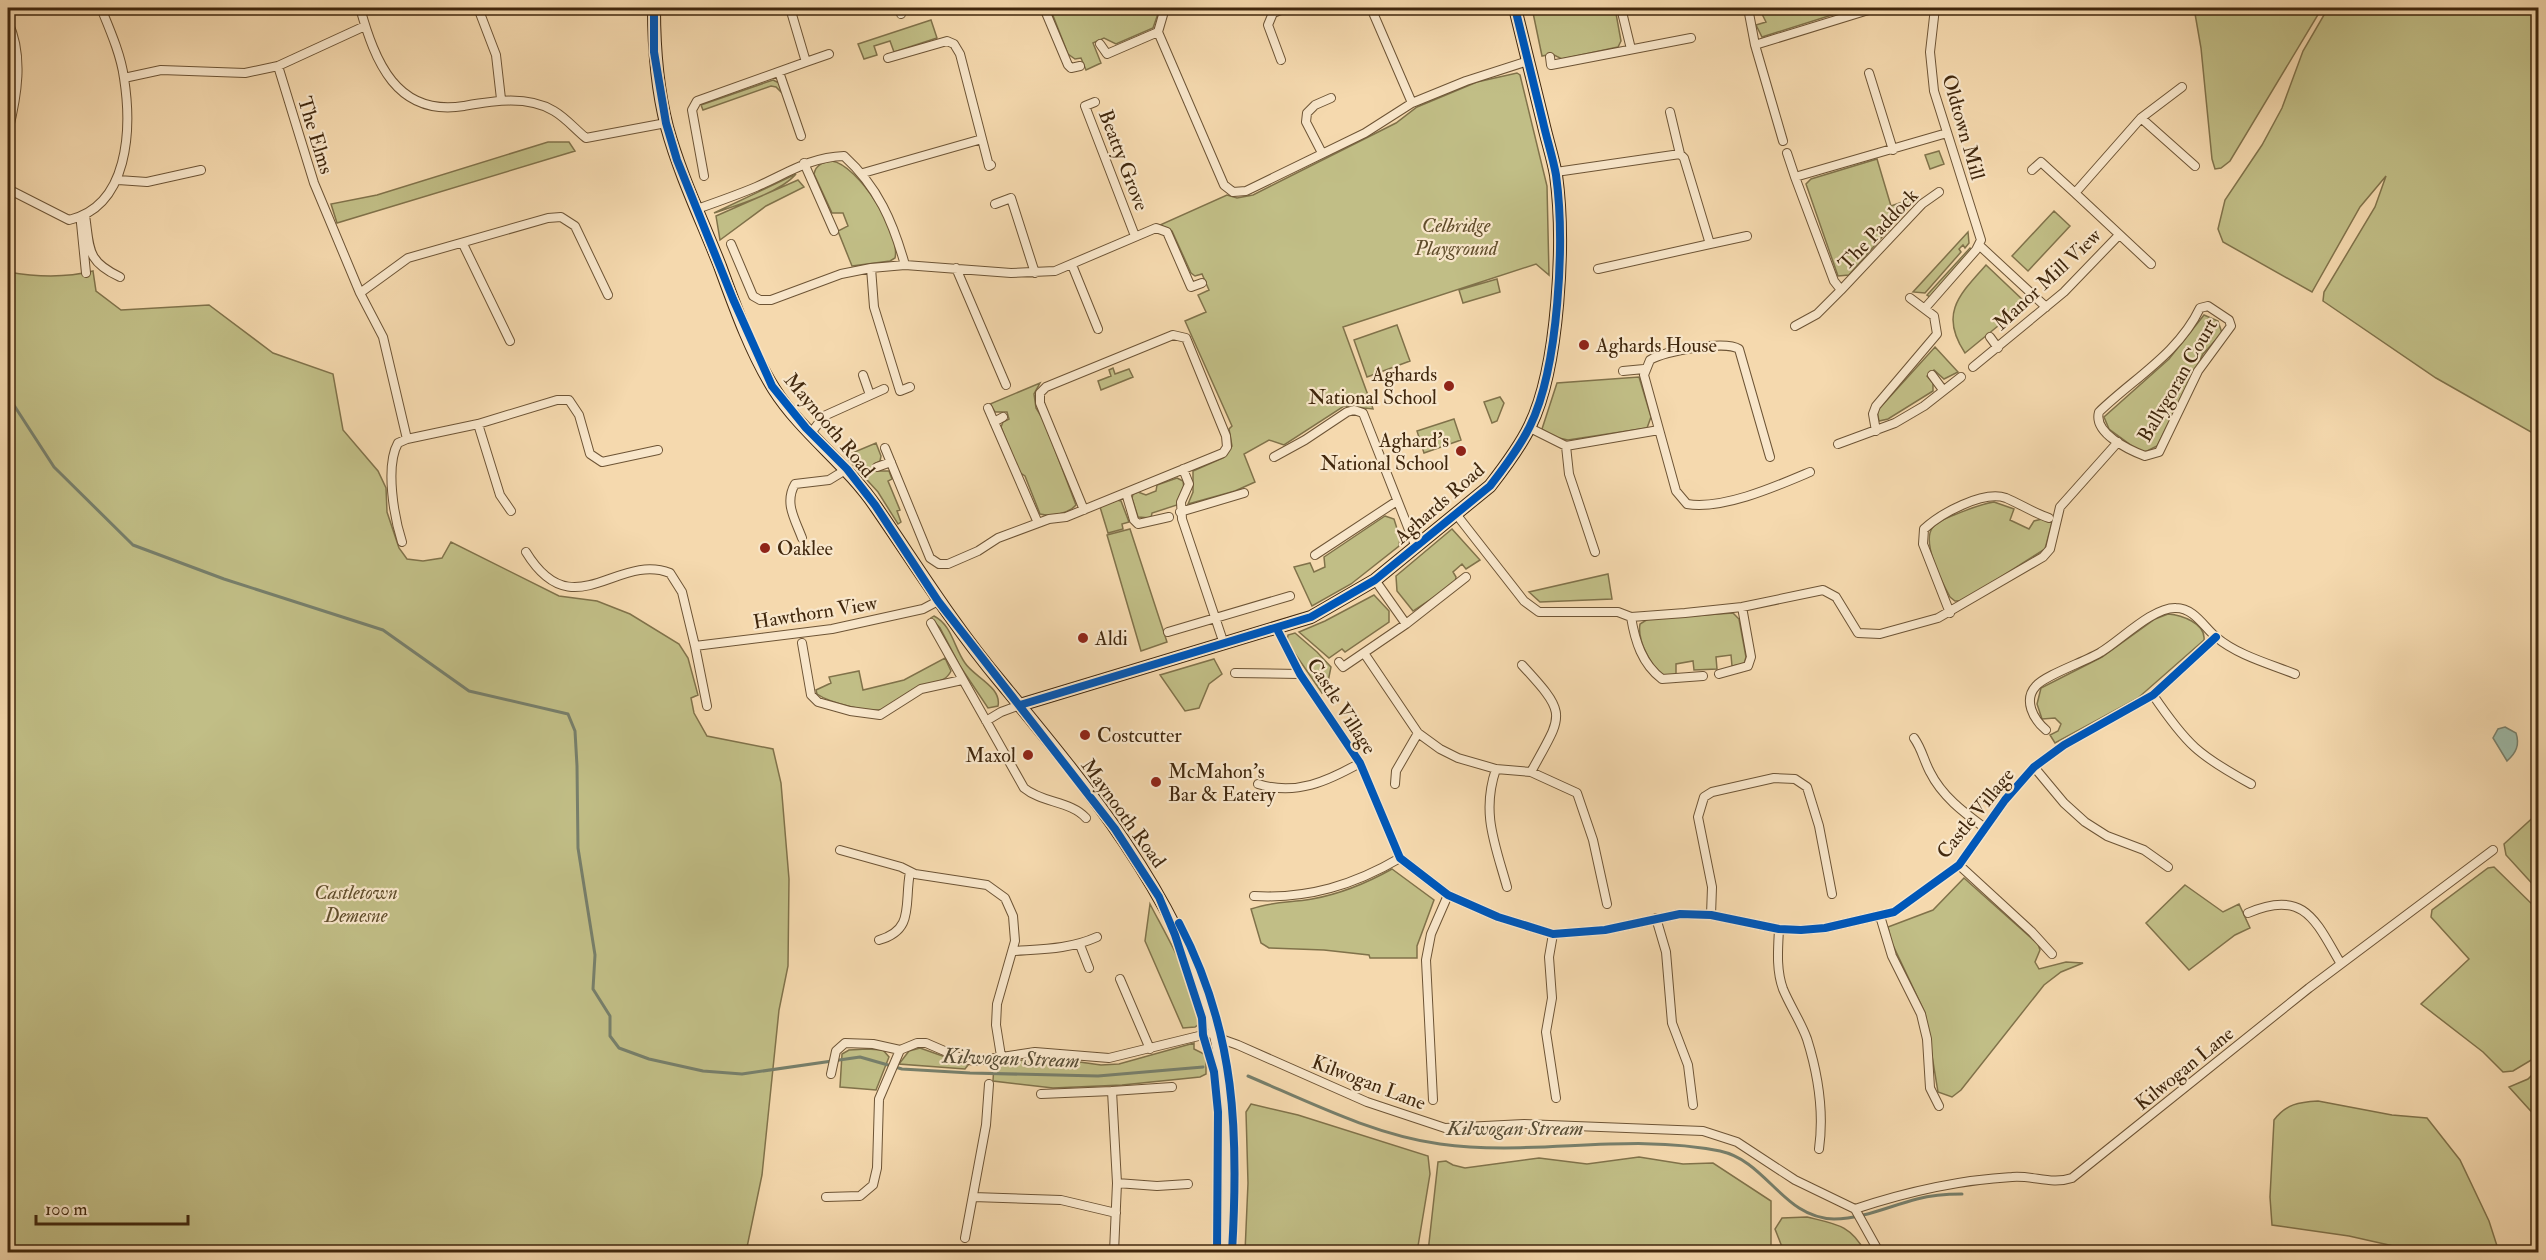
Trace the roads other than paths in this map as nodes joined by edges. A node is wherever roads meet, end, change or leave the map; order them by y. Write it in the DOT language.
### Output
graph roads {
  1 [pos="101,8"];
  2 [pos="360,8"];
  3 [pos="478,8"];
  4 [pos="654,8"];
  5 [pos="790,8"];
  6 [pos="1044,8"];
  7 [pos="1165,8"];
  8 [pos="1286,8"];
  9 [pos="1371,8"];
  10 [pos="1515,8"];
  11 [pos="1621,8"];
  12 [pos="1748,8"];
  13 [pos="1875,8"];
  14 [pos="1935,8"];
  15 [pos="8,22"];
  16 [pos="365,26"];
  17 [pos="1158,32"];
  18 [pos="1691,38"];
  19 [pos="1100,44"];
  20 [pos="1755,45"];
  21 [pos="1631,49"];
  22 [pos="829,54"];
  23 [pos="1550,57"];
  24 [pos="888,58"];
  25 [pos="1281,60"];
  26 [pos="1528,61"];
  27 [pos="806,62"];
  28 [pos="278,66"];
  29 [pos="1080,66"];
  30 [pos="778,72"];
  31 [pos="1869,73"];
  32 [pos="124,78"];
  33 [pos="2182,87"];
  34 [pos="1331,98"];
  35 [pos="501,99"];
  36 [pos="1095,102"];
  37 [pos="1412,103"];
  38 [pos="1670,112"];
  39 [pos="2141,118"];
  40 [pos="666,123"];
  41 [pos="8,132"];
  42 [pos="1947,133"];
  43 [pos="801,136"];
  44 [pos="982,139"];
  45 [pos="1783,141"];
  46 [pos="1893,150"];
  47 [pos="1322,153"];
  48 [pos="1787,153"];
  49 [pos="1680,154"];
  50 [pos="804,163"];
  51 [pos="991,165"];
  52 [pos="2195,166"];
  53 [pos="201,170"];
  54 [pos="2032,170"];
  55 [pos="1556,172"];
  56 [pos="863,173"];
  57 [pos="704,176"];
  58 [pos="1795,177"];
  59 [pos="118,180"];
  60 [pos="8,189"];
  61 [pos="1939,192"];
  62 [pos="2075,193"];
  63 [pos="995,204"];
  64 [pos="697,208"];
  65 [pos="82,216"];
  66 [pos="834,231"];
  67 [pos="2119,235"];
  68 [pos="1135,236"];
  69 [pos="1747,236"];
  70 [pos="463,244"];
  71 [pos="731,244"];
  72 [pos="1710,244"];
  73 [pos="1979,245"];
  74 [pos="2151,264"];
  75 [pos="904,265"];
  76 [pos="1072,265"];
  77 [pos="871,268"];
  78 [pos="956,268"];
  79 [pos="1598,269"];
  80 [pos="87,273"];
  81 [pos="1035,273"];
  82 [pos="120,277"];
  83 [pos="1202,282"];
  84 [pos="1841,290"];
  85 [pos="360,294"];
  86 [pos="608,295"];
  87 [pos="1910,298"];
  88 [pos="2046,307"];
  89 [pos="1926,308"];
  90 [pos="1795,326"];
  91 [pos="1098,329"];
  92 [pos="1990,337"];
  93 [pos="510,341"];
  94 [pos="1998,348"];
  95 [pos="1973,368"];
  96 [pos="1644,369"];
  97 [pos="1623,371"];
  98 [pos="862,375"];
  99 [pos="1932,375"];
  100 [pos="1961,376"];
  101 [pos="1006,385"];
  102 [pos="910,387"];
  103 [pos="884,389"];
  104 [pos="1943,390"];
  105 [pos="870,395"];
  106 [pos="988,408"];
  107 [pos="1003,417"];
  108 [pos="994,422"];
  109 [pos="478,424"];
  110 [pos="1530,428"];
  111 [pos="1659,430"];
  112 [pos="1876,431"];
  113 [pos="812,433"];
  114 [pos="407,439"];
  115 [pos="2118,442"];
  116 [pos="1838,444"];
  117 [pos="1566,446"];
  118 [pos="885,448"];
  119 [pos="658,450"];
  120 [pos="1274,457"];
  121 [pos="1770,457"];
  122 [pos="891,462"];
  123 [pos="877,467"];
  124 [pos="847,469"];
  125 [pos="1183,469"];
  126 [pos="1810,472"];
  127 [pos="1126,493"];
  128 [pos="1245,493"];
  129 [pos="1397,501"];
  130 [pos="1084,510"];
  131 [pos="511,511"];
  132 [pos="1180,512"];
  133 [pos="1456,514"];
  134 [pos="1169,517"];
  135 [pos="2049,518"];
  136 [pos="1038,523"];
  137 [pos="802,538"];
  138 [pos="402,542"];
  139 [pos="1415,545"];
  140 [pos="526,552"];
  141 [pos="1595,552"];
  142 [pos="1315,555"];
  143 [pos="1466,577"];
  144 [pos="1376,580"];
  145 [pos="1290,596"];
  146 [pos="938,601"];
  147 [pos="1742,607"];
  148 [pos="1950,613"];
  149 [pos="1216,617"];
  150 [pos="1631,617"];
  151 [pos="931,623"];
  152 [pos="1406,624"];
  153 [pos="1277,629"];
  154 [pos="1168,632"];
  155 [pos="2216,637"];
  156 [pos="802,643"];
  157 [pos="1224,644"];
  158 [pos="695,645"];
  159 [pos="1364,653"];
  160 [pos="1340,662"];
  161 [pos="1522,665"];
  162 [pos="1235,673"];
  163 [pos="1300,674"];
  164 [pos="1719,674"];
  165 [pos="2295,674"];
  166 [pos="1703,676"];
  167 [pos="963,680"];
  168 [pos="2153,696"];
  169 [pos="1020,705"];
  170 [pos="707,706"];
  171 [pos="987,721"];
  172 [pos="2046,730"];
  173 [pos="1419,733"];
  174 [pos="1914,738"];
  175 [pos="1360,763"];
  176 [pos="2034,767"];
  177 [pos="1496,769"];
  178 [pos="1531,772"];
  179 [pos="1258,784"];
  180 [pos="1395,784"];
  181 [pos="2251,784"];
  182 [pos="1086,818"];
  183 [pos="1985,828"];
  184 [pos="840,850"];
  185 [pos="2493,850"];
  186 [pos="1400,858"];
  187 [pos="1959,865"];
  188 [pos="2168,867"];
  189 [pos="910,872"];
  190 [pos="1507,887"];
  191 [pos="1832,894"];
  192 [pos="1448,895"];
  193 [pos="1254,896"];
  194 [pos="1607,903"];
  195 [pos="2248,913"];
  196 [pos="1711,915"];
  197 [pos="1880,916"];
  198 [pos="1656,918"];
  199 [pos="1779,929"];
  200 [pos="1553,934"];
  201 [pos="1096,937"];
  202 [pos="879,940"];
  203 [pos="1080,945"];
  204 [pos="1014,951"];
  205 [pos="2052,954"];
  206 [pos="2342,964"];
  207 [pos="1089,968"];
  208 [pos="1120,979"];
  209 [pos="1216,1037"];
  210 [pos="1150,1049"];
  211 [pos="900,1050"];
  212 [pos="1001,1056"];
  213 [pos="832,1065"];
  214 [pos="988,1084"];
  215 [pos="1172,1086"];
  216 [pos="1112,1091"];
  217 [pos="1041,1094"];
  218 [pos="1556,1098"];
  219 [pos="1433,1100"];
  220 [pos="1693,1105"];
  221 [pos="1939,1106"];
  222 [pos="1819,1149"];
  223 [pos="1117,1183"];
  224 [pos="1188,1184"];
  225 [pos="826,1197"];
  226 [pos="973,1197"];
  227 [pos="1856,1211"];
  228 [pos="1116,1213"];
  229 [pos="965,1238"];
  230 [pos="1114,1252"];
  231 [pos="1226,1252"];
  232 [pos="1879,1252"];
  1 -- 32 [label="street"];
  2 -- 16 [label="street"];
  3 -- 35 [label="street"];
  4 -- 40 [label="main road, Maynooth Road"];
  5 -- 27 [label="street"];
  6 -- 29 [label="street"];
  7 -- 17 [label="street"];
  8 -- 25 [label="street"];
  9 -- 37 [label="street"];
  10 -- 26 [label="main road, Aghards Road"];
  11 -- 21 [label="street"];
  12 -- 20 [label="street"];
  13 -- 20 [label="street"];
  14 -- 42 [label="street, Oldtown Mill"];
  15 -- 41 [label="street"];
  16 -- 28 [label="street"];
  16 -- 35 [label="street"];
  17 -- 19 [label="street"];
  17 -- 47 [label="street"];
  18 -- 21 [label="street"];
  20 -- 45 [label="street"];
  21 -- 23 [label="street"];
  22 -- 27 [label="street"];
  24 -- 44 [label="street"];
  26 -- 37 [label="street"];
  26 -- 55 [label="main road, Aghards Road"];
  27 -- 30 [label="street"];
  28 -- 32 [label="street"];
  28 -- 85 [label="street, The Elms"];
  30 -- 43 [label="street"];
  30 -- 57 [label="street"];
  31 -- 46 [label="street"];
  32 -- 59 [label="street"];
  33 -- 39 [label="street"];
  34 -- 47 [label="street"];
  35 -- 40 [label="street"];
  36 -- 68 [label="street, Beatty Grove"];
  37 -- 47 [label="street"];
  38 -- 49 [label="street"];
  39 -- 52 [label="street"];
  39 -- 62 [label="street"];
  40 -- 64 [label="main road, Maynooth Road"];
  42 -- 46 [label="street"];
  42 -- 73 [label="street, Oldtown Mill"];
  44 -- 51 [label="street"];
  44 -- 56 [label="street"];
  46 -- 58 [label="street"];
  48 -- 58 [label="street, The Paddock"];
  49 -- 55 [label="street"];
  49 -- 72 [label="street"];
  50 -- 56 [label="street"];
  50 -- 64 [label="street"];
  50 -- 66 [label="street"];
  53 -- 59 [label="street"];
  54 -- 62 [label="street, Manor Mill View"];
  55 -- 110 [label="main road, Aghards Road"];
  56 -- 75 [label="street"];
  58 -- 84 [label="street, The Paddock"];
  59 -- 65 [label="street"];
  60 -- 65 [label="street"];
  61 -- 84 [label="street, The Paddock"];
  62 -- 67 [label="street, Manor Mill View"];
  63 -- 81 [label="street"];
  64 -- 113 [label="main road, Maynooth Road"];
  65 -- 80 [label="street"];
  65 -- 82 [label="street"];
  67 -- 74 [label="street, Manor Mill View"];
  67 -- 88 [label="street, Manor Mill View"];
  68 -- 76 [label="street, Beatty Grove"];
  68 -- 83 [label="street, Beatty Grove"];
  69 -- 72 [label="street"];
  70 -- 85 [label="street"];
  70 -- 86 [label="street"];
  70 -- 93 [label="street"];
  71 -- 77 [label="street, Beatty Grove"];
  72 -- 79 [label="street"];
  73 -- 88 [label="street"];
  73 -- 89 [label="street"];
  75 -- 77 [label="street, Beatty Grove"];
  75 -- 78 [label="street, Beatty Grove"];
  76 -- 81 [label="street, Beatty Grove"];
  76 -- 91 [label="street"];
  77 -- 102 [label="street"];
  78 -- 81 [label="street, Beatty Grove"];
  78 -- 101 [label="street"];
  84 -- 90 [label="street, The Paddock"];
  85 -- 114 [label="street, The Elms"];
  87 -- 89 [label="street"];
  88 -- 94 [label="street, Manor Mill View"];
  89 -- 112 [label="street"];
  92 -- 94 [label="street, Manor Mill View"];
  94 -- 95 [label="street, Manor Mill View"];
  96 -- 97 [label="street"];
  96 -- 111 [label="street"];
  96 -- 121 [label="street"];
  98 -- 105 [label="street"];
  99 -- 104 [label="street"];
  100 -- 104 [label="street"];
  103 -- 105 [label="street"];
  104 -- 112 [label="street"];
  105 -- 113 [label="street"];
  106 -- 108 [label="street"];
  107 -- 108 [label="street"];
  108 -- 136 [label="street"];
  109 -- 114 [label="street"];
  109 -- 119 [label="street"];
  109 -- 131 [label="street"];
  110 -- 117 [label="street"];
  110 -- 133 [label="main road, Aghards Road"];
  111 -- 117 [label="street"];
  111 -- 126 [label="street"];
  112 -- 116 [label="street"];
  113 -- 124 [label="main road, Maynooth Road"];
  114 -- 138 [label="street"];
  115 -- 115 [label="street, Ballygoran Court"];
  115 -- 148 [label="street, Ballygoran Court"];
  117 -- 141 [label="street"];
  118 -- 122 [label="street"];
  120 -- 129 [label="street"];
  122 -- 123 [label="street"];
  122 -- 136 [label="street"];
  124 -- 137 [label="street"];
  124 -- 146 [label="main road, Maynooth Road"];
  125 -- 127 [label="street"];
  125 -- 130 [label="street"];
  125 -- 132 [label="street"];
  127 -- 130 [label="street"];
  127 -- 134 [label="street"];
  128 -- 132 [label="street"];
  129 -- 139 [label="street"];
  129 -- 142 [label="street"];
  130 -- 136 [label="street"];
  132 -- 149 [label="street"];
  133 -- 139 [label="main road, Aghards Road"];
  133 -- 150 [label="street"];
  135 -- 148 [label="street"];
  139 -- 144 [label="main road, Aghards Road"];
  140 -- 158 [label="street"];
  143 -- 152 [label="street"];
  144 -- 152 [label="street"];
  144 -- 153 [label="main road, Aghards Road"];
  145 -- 149 [label="street"];
  146 -- 158 [label="street, Hawthorn View"];
  146 -- 169 [label="main road, Maynooth Road"];
  147 -- 148 [label="street, Ballygoran Court"];
  147 -- 150 [label="street"];
  147 -- 164 [label="street"];
  149 -- 154 [label="street"];
  149 -- 157 [label="street"];
  150 -- 166 [label="street"];
  151 -- 167 [label="street"];
  152 -- 159 [label="street"];
  153 -- 157 [label="main road, Aghards Road"];
  153 -- 163 [label="street, Castle Village"];
  155 -- 165 [label="street"];
  155 -- 168 [label="street, Castle Village"];
  155 -- 172 [label="street"];
  156 -- 167 [label="street"];
  157 -- 169 [label="main road, Aghards Road"];
  158 -- 170 [label="street"];
  159 -- 160 [label="street"];
  159 -- 173 [label="street"];
  161 -- 178 [label="street"];
  162 -- 163 [label="street"];
  163 -- 175 [label="street, Castle Village"];
  167 -- 171 [label="street"];
  168 -- 176 [label="street, Castle Village"];
  168 -- 181 [label="street"];
  169 -- 171 [label="street"];
  169 -- 209 [label="main road, Maynooth Road"];
  171 -- 182 [label="street"];
  173 -- 177 [label="street"];
  173 -- 180 [label="street"];
  174 -- 183 [label="street"];
  175 -- 179 [label="street"];
  175 -- 186 [label="street, Castle Village"];
  176 -- 183 [label="street, Castle Village"];
  176 -- 188 [label="street"];
  177 -- 178 [label="street"];
  177 -- 190 [label="street"];
  178 -- 194 [label="street"];
  183 -- 187 [label="street, Castle Village"];
  184 -- 189 [label="street"];
  185 -- 206 [label="street, Kilwogan Lane"];
  186 -- 192 [label="street, Castle Village"];
  186 -- 193 [label="street"];
  187 -- 197 [label="street, Castle Village"];
  187 -- 205 [label="street"];
  189 -- 202 [label="street"];
  189 -- 204 [label="street"];
  191 -- 196 [label="street"];
  192 -- 200 [label="street, Castle Village"];
  192 -- 219 [label="street"];
  195 -- 206 [label="street"];
  196 -- 198 [label="street, Castle Village"];
  196 -- 199 [label="street, Castle Village"];
  197 -- 199 [label="street, Castle Village"];
  197 -- 221 [label="street"];
  198 -- 200 [label="street, Castle Village"];
  198 -- 220 [label="street"];
  199 -- 222 [label="street"];
  200 -- 218 [label="street"];
  201 -- 203 [label="street"];
  203 -- 204 [label="street"];
  203 -- 207 [label="street"];
  204 -- 212 [label="street"];
  206 -- 227 [label="street, Kilwogan Lane"];
  208 -- 210 [label="street"];
  209 -- 210 [label="street"];
  209 -- 227 [label="street, Kilwogan Lane"];
  209 -- 231 [label="main road, Maynooth Road"];
  210 -- 212 [label="street"];
  211 -- 212 [label="street"];
  211 -- 213 [label="street"];
  211 -- 225 [label="street"];
  214 -- 226 [label="street"];
  215 -- 216 [label="street"];
  216 -- 217 [label="street"];
  216 -- 223 [label="street"];
  223 -- 224 [label="street"];
  223 -- 228 [label="street"];
  226 -- 228 [label="street"];
  226 -- 229 [label="street"];
  227 -- 232 [label="street"];
  228 -- 230 [label="street"];
}
